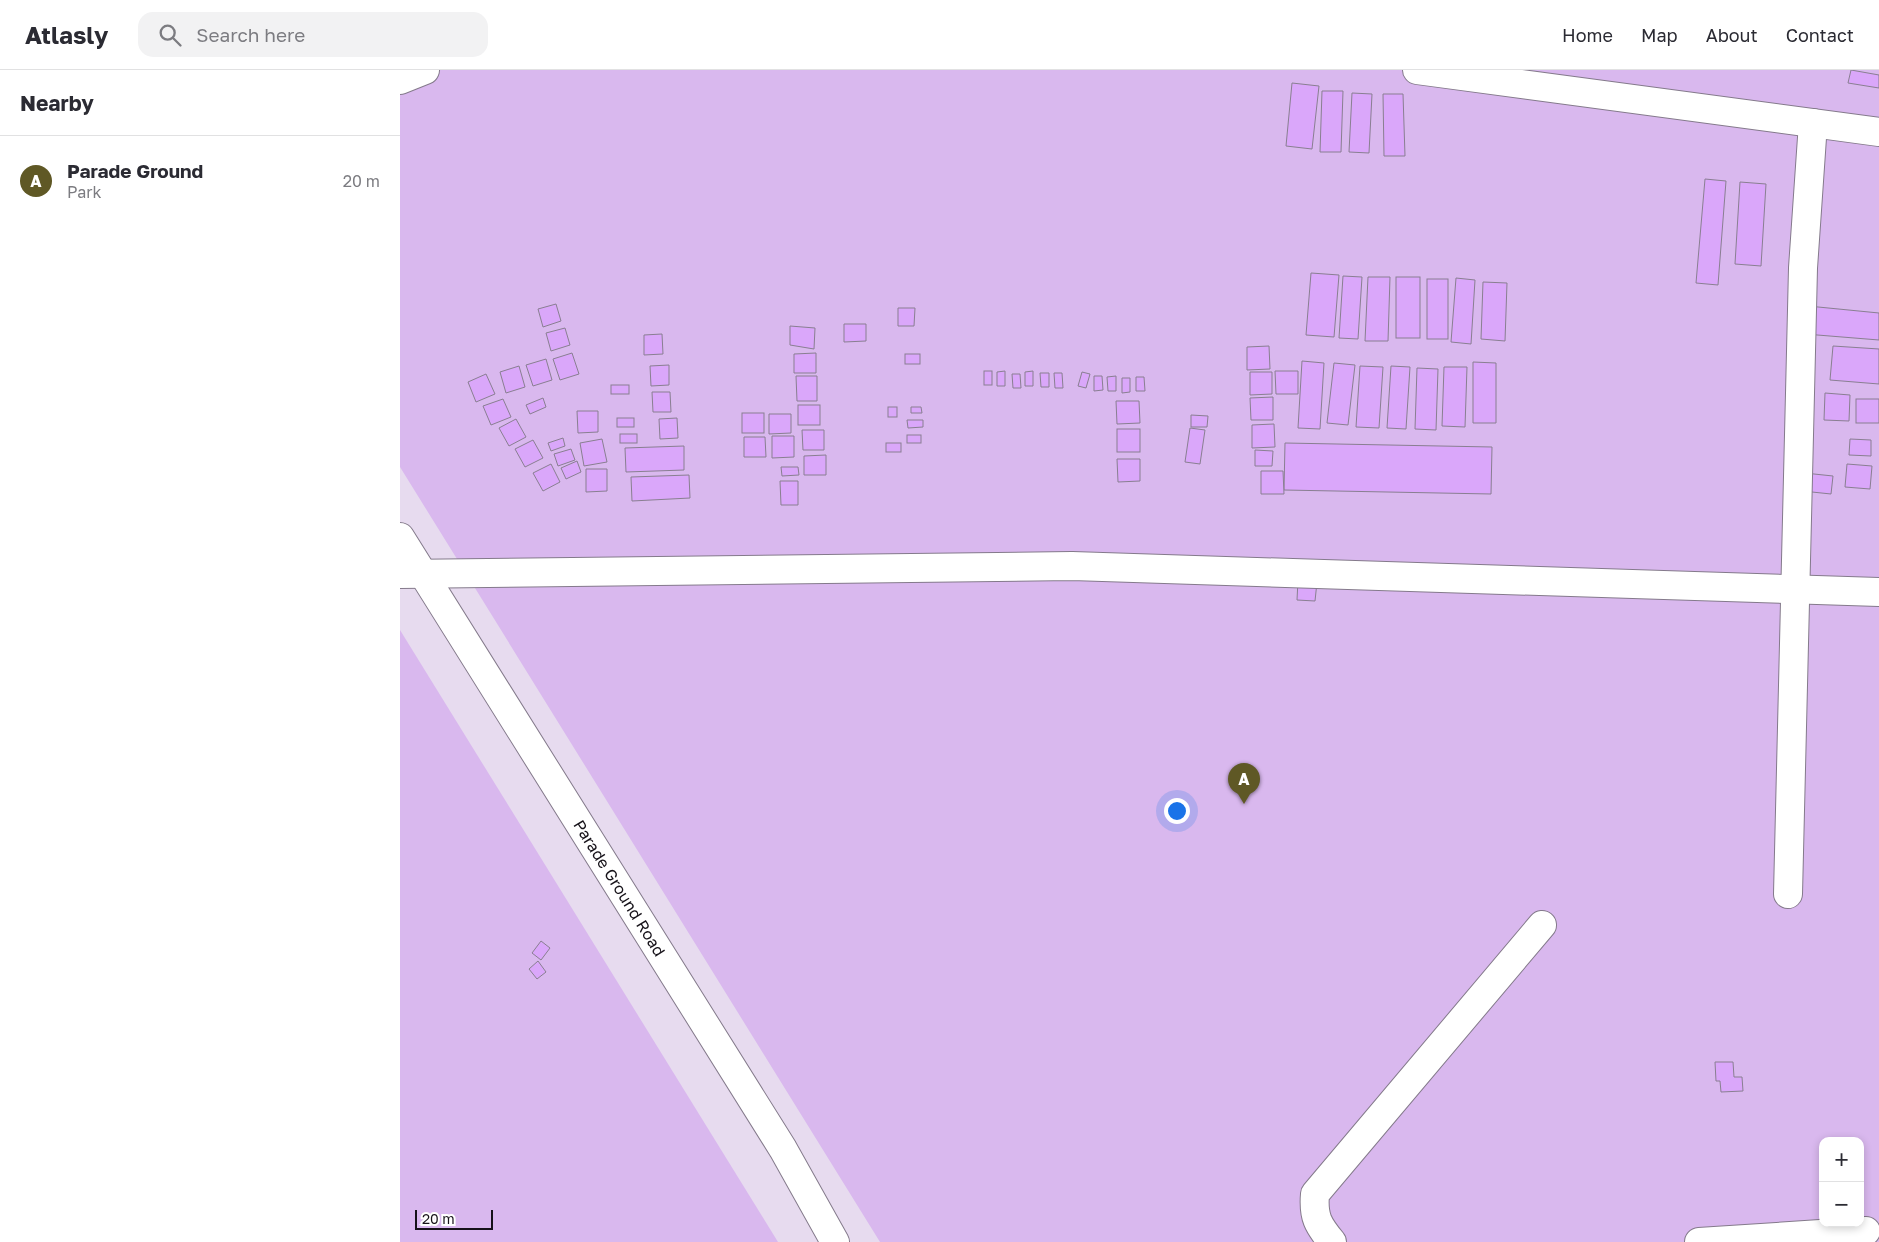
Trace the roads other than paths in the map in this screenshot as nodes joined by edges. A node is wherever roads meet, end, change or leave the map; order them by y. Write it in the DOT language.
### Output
graph roads {
  1 [pos="424,70"];
  2 [pos="1417,70"];
  3 [pos="400,80"];
  4 [pos="1813,124"];
  5 [pos="1879,132"];
  6 [pos="400,536"];
  7 [pos="412,573"];
  8 [pos="1794,589"];
  9 [pos="1879,592"];
  10 [pos="1788,894"];
  11 [pos="1542,925"];
  12 [pos="1866,1230"];
  13 [pos="835,1242"];
  14 [pos="1332,1242"];
  15 [pos="1699,1242"];
  1 -- 3 [label="street"];
  2 -- 4 [label="street"];
  4 -- 5 [label="street"];
  4 -- 8 [label="street"];
  6 -- 7 [label="street, Parade Ground Road"];
  7 -- 8 [label="street"];
  7 -- 13 [label="street, Parade Ground Road"];
  8 -- 9 [label="street"];
  8 -- 10 [label="street"];
  11 -- 14 [label="street"];
  12 -- 15 [label="street"];
}
